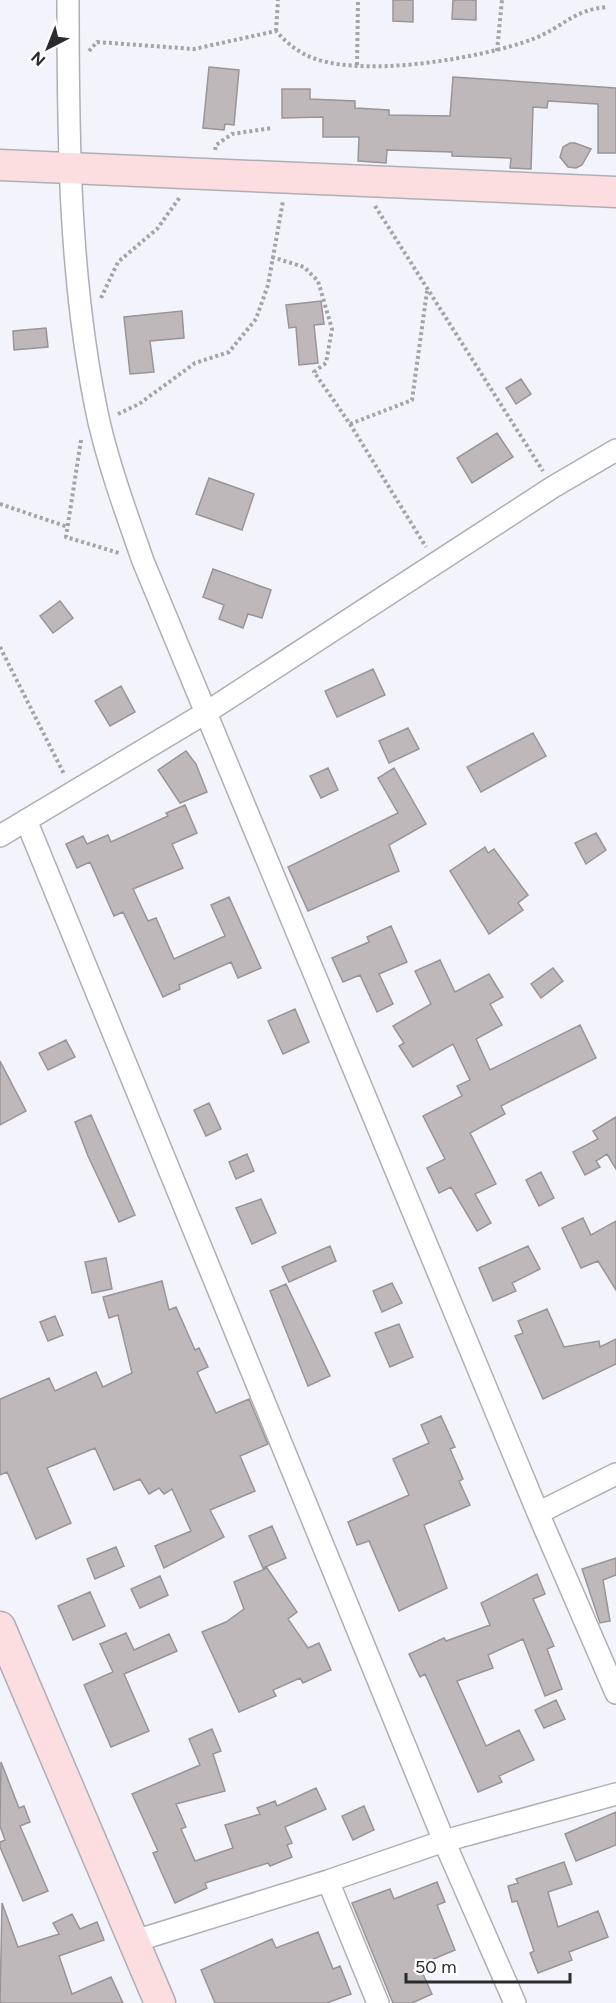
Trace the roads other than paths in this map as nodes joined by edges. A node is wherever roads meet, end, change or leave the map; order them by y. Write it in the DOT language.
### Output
graph roads {
  1 [pos="68,0"];
  2 [pos="0,165"];
  3 [pos="68,168"];
  4 [pos="616,192"];
  5 [pos="616,450"];
  6 [pos="207,712"];
  7 [pos="26,820"];
  8 [pos="0,836"];
  9 [pos="616,1474"];
  10 [pos="538,1513"];
  11 [pos="0,1627"];
  12 [pos="616,1693"];
  13 [pos="616,1794"];
  14 [pos="444,1841"];
  15 [pos="328,1881"];
  16 [pos="135,1941"];
  17 [pos="160,2003"];
  18 [pos="378,2003"];
  19 [pos="515,2003"];
  1 -- 3 [label="street"];
  2 -- 3 [label="main road"];
  3 -- 4 [label="main road"];
  3 -- 6 [label="street"];
  5 -- 6 [label="street"];
  6 -- 7 [label="street"];
  6 -- 10 [label="street"];
  7 -- 8 [label="street"];
  7 -- 14 [label="street"];
  9 -- 10 [label="street"];
  10 -- 12 [label="street"];
  11 -- 16 [label="main road"];
  13 -- 14 [label="street"];
  14 -- 15 [label="street"];
  14 -- 19 [label="street"];
  15 -- 16 [label="street"];
  15 -- 18 [label="street"];
  16 -- 17 [label="main road"];
}
